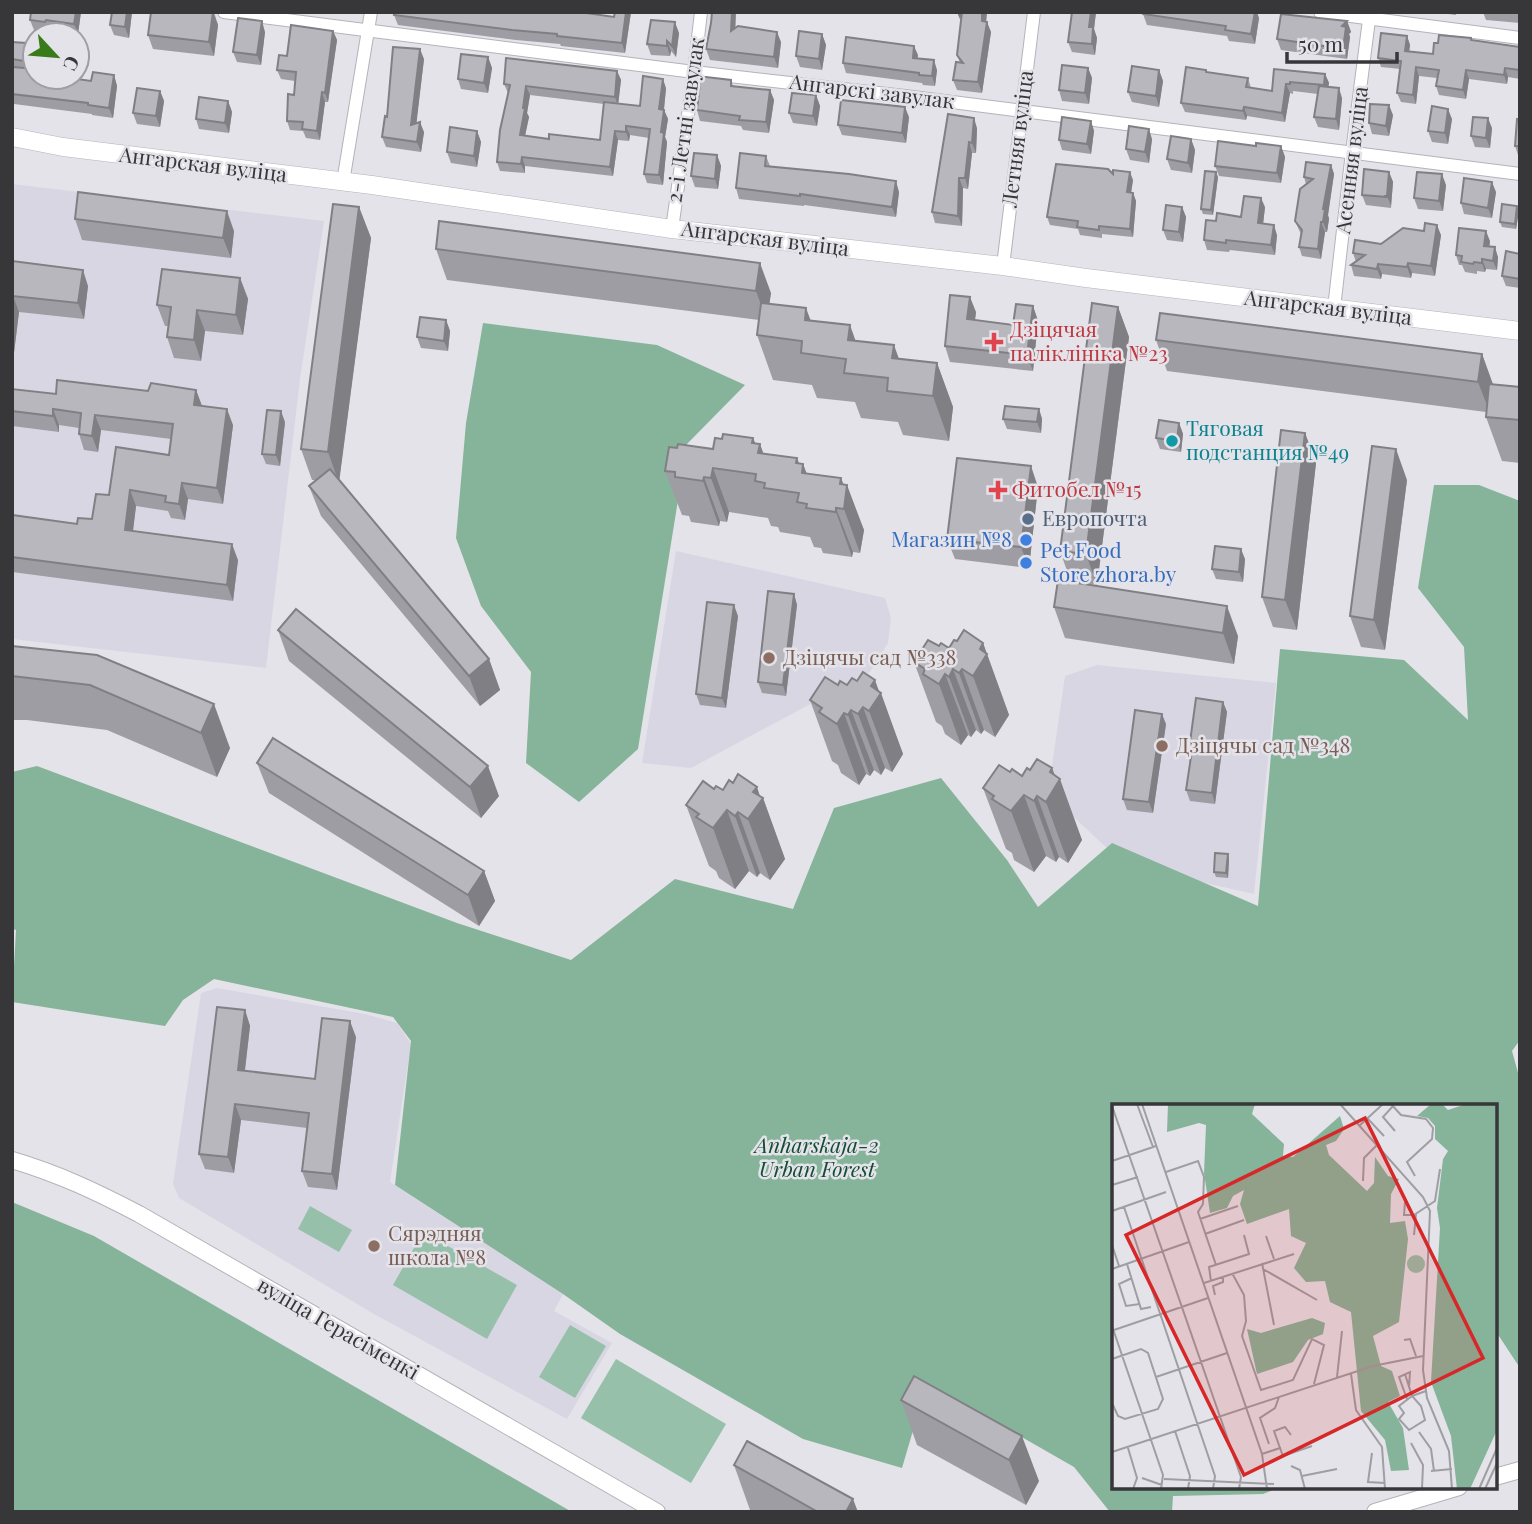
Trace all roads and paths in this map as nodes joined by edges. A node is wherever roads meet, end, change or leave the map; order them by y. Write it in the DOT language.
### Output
graph roads {
  1 [pos="224,12"];
  2 [pos="371,12"];
  3 [pos="701,12"];
  4 [pos="1034,12"];
  5 [pos="1320,12"];
  6 [pos="1370,16"];
  7 [pos="368,31"];
  8 [pos="1520,38"];
  9 [pos="694,72"];
  10 [pos="1022,111"];
  11 [pos="12,137"];
  12 [pos="1352,152"];
  13 [pos="1520,174"];
  14 [pos="343,182"];
  15 [pos="672,229"];
  16 [pos="1003,266"];
  17 [pos="1334,308"];
  18 [pos="1520,331"];
  19 [pos="12,1160"];
  20 [pos="1520,1470"];
  21 [pos="1497,1476"];
  22 [pos="1453,1489"];
  23 [pos="657,1512"];
  24 [pos="1375,1512"];
  1 -- 7 [label="street, Ангарскі завулак"];
  2 -- 7 [label="street"];
  3 -- 9 [label="street, 2-і Летні завулак"];
  4 -- 10 [label="street, Летняя вуліца"];
  5 -- 6 [label="street"];
  6 -- 8 [label="street"];
  6 -- 12 [label="street, Асенняя вуліца"];
  7 -- 9 [label="street, Ангарскі завулак"];
  7 -- 14 [label="street"];
  9 -- 10 [label="street, Ангарскі завулак"];
  9 -- 15 [label="street, 2-і Летні завулак"];
  10 -- 12 [label="street, Ангарскі завулак"];
  10 -- 16 [label="street, Летняя вуліца"];
  11 -- 14 [label="main road, Ангарская вуліца"];
  12 -- 13 [label="street, Ангарскі завулак"];
  12 -- 17 [label="street, Асенняя вуліца"];
  14 -- 15 [label="main road, Ангарская вуліца"];
  15 -- 16 [label="main road, Ангарская вуліца"];
  16 -- 17 [label="main road, Ангарская вуліца"];
  17 -- 18 [label="main road, Ангарская вуліца"];
  19 -- 23 [label="street, вуліца Герасіменкі"];
  20 -- 21 [label="street"];
  22 -- 24 [label="street"];
}
